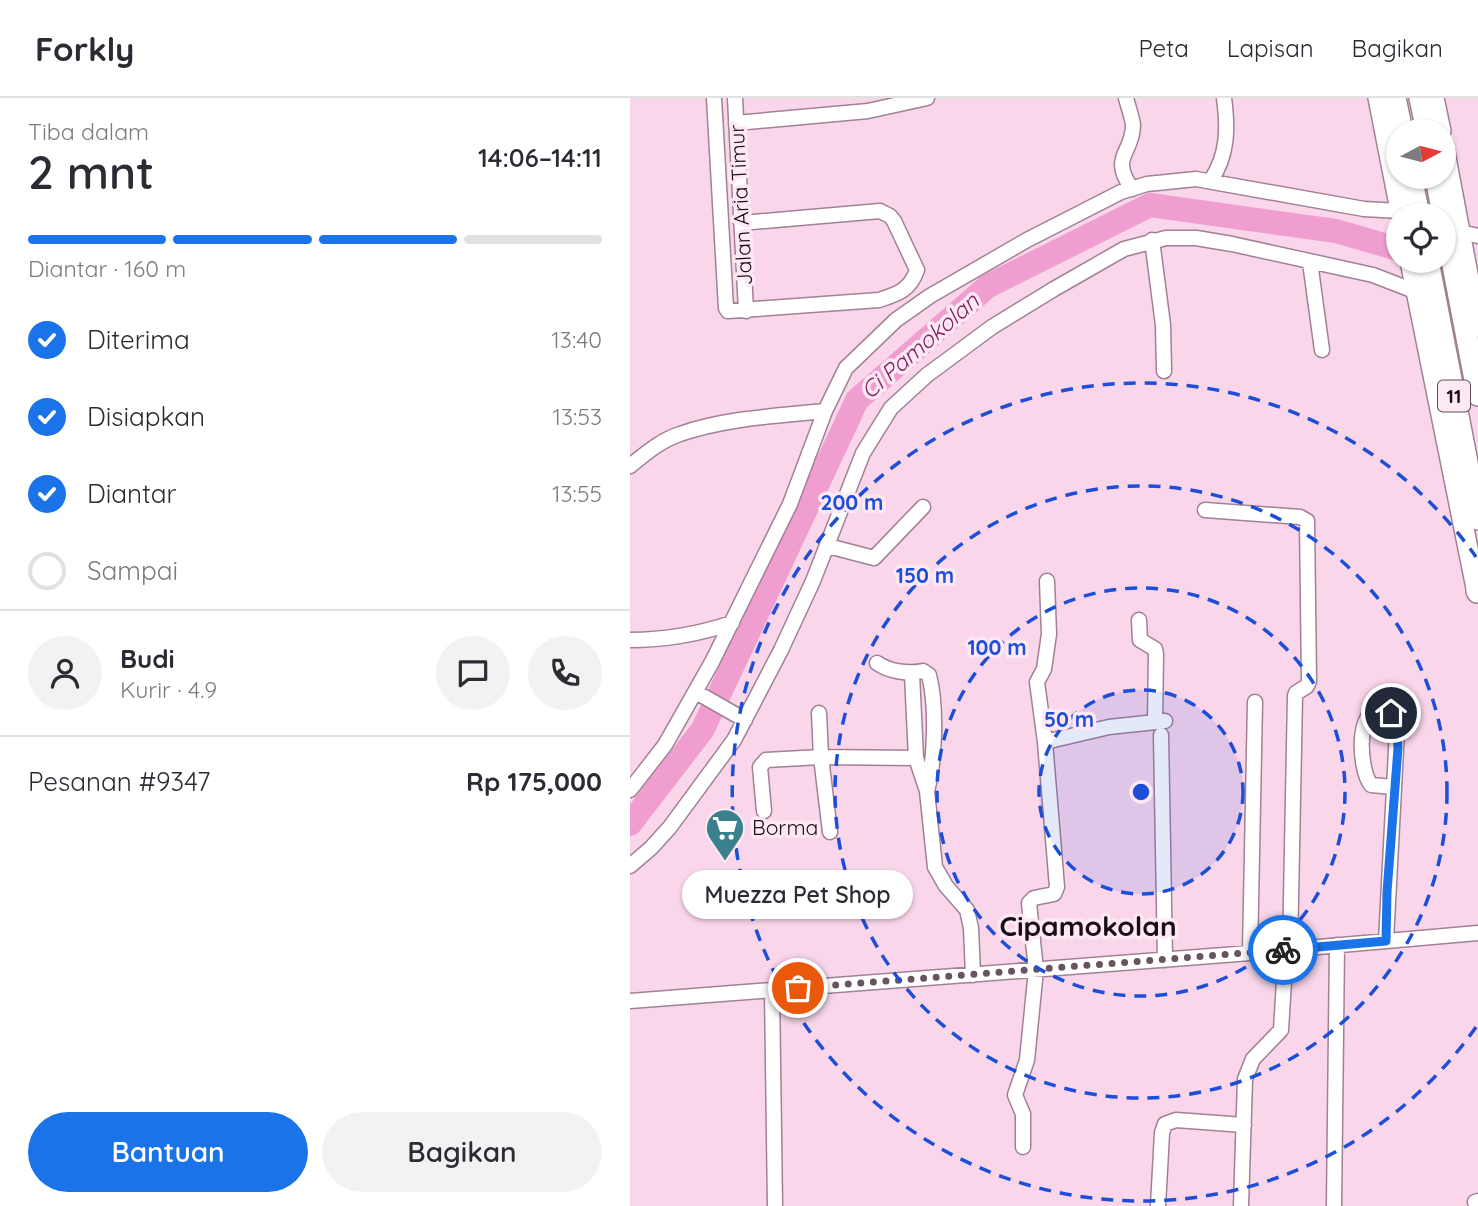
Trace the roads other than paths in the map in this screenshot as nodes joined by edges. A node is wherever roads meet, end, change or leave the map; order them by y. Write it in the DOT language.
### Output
graph roads {
  1 [pos="714,98"];
  2 [pos="735,98"];
  3 [pos="927,98"];
  4 [pos="1126,98"];
  5 [pos="1224,98"];
  6 [pos="1378,98"];
  7 [pos="1395,98"];
  8 [pos="1420,98"];
  9 [pos="1434,98"];
  10 [pos="1399,119"];
  11 [pos="1424,119"];
  12 [pos="1438,119"];
  13 [pos="736,123"];
  14 [pos="718,169"];
  15 [pos="738,169"];
  16 [pos="1211,180"];
  17 [pos="1132,189"];
  18 [pos="1404,203"];
  19 [pos="1386,212"];
  20 [pos="741,223"];
  21 [pos="1456,231"];
  22 [pos="1152,240"];
  23 [pos="1310,262"];
  24 [pos="1419,273"];
  25 [pos="1422,273"];
  26 [pos="1466,285"];
  27 [pos="1417,292"];
  28 [pos="746,311"];
  29 [pos="1478,327"];
  30 [pos="1478,335"];
  31 [pos="1322,350"];
  32 [pos="1164,371"];
  33 [pos="1478,395"];
  34 [pos="825,411"];
  35 [pos="630,466"];
  36 [pos="923,507"];
  37 [pos="1205,510"];
  38 [pos="1478,519"];
  39 [pos="828,546"];
  40 [pos="1046,581"];
  41 [pos="1478,588"];
  42 [pos="1139,620"];
  43 [pos="732,623"];
  44 [pos="630,640"];
  45 [pos="877,663"];
  46 [pos="912,674"];
  47 [pos="701,695"];
  48 [pos="1255,702"];
  49 [pos="820,713"];
  50 [pos="740,716"];
  51 [pos="1160,726"];
  52 [pos="1045,743"];
  53 [pos="821,757"];
  54 [pos="916,758"];
  55 [pos="1394,787"];
  56 [pos="630,790"];
  57 [pos="927,791"];
  58 [pos="764,811"];
  59 [pos="830,832"];
  60 [pos="630,866"];
  61 [pos="1478,933"];
  62 [pos="1386,941"];
  63 [pos="1337,945"];
  64 [pos="1287,950"];
  65 [pos="1250,954"];
  66 [pos="1165,960"];
  67 [pos="1036,970"];
  68 [pos="973,975"];
  69 [pos="772,990"];
  70 [pos="630,1001"];
  71 [pos="1244,1125"];
  72 [pos="1023,1147"];
  73 [pos="775,1206"];
  74 [pos="1158,1206"];
  75 [pos="1241,1206"];
  76 [pos="1334,1206"];
  1 -- 14 [label="street, Jalan Aria Timur"];
  2 -- 13 [label="street, Jalan Aria Timur"];
  3 -- 13 [label="street"];
  4 -- 17 [label="street"];
  5 -- 16 [label="street"];
  6 -- 18 [label="main road"];
  7 -- 10 [label="highway"];
  8 -- 11 [label="highway"];
  9 -- 12 [label="main road"];
  13 -- 15 [label="street, Jalan Aria Timur"];
  14 -- 15 [label="street"];
  14 -- 28 [label="street, Jalan Aria Timur"];
  15 -- 20 [label="street, Jalan Aria Timur"];
  16 -- 17 [label="street"];
  16 -- 19 [label="street"];
  17 -- 34 [label="street"];
  20 -- 28 [label="street, Jalan Aria Timur"];
  20 -- 28 [label="street"];
  21 -- 26 [label="highway, 11"];
  22 -- 23 [label="street"];
  22 -- 32 [label="street"];
  22 -- 39 [label="street"];
  23 -- 27 [label="street"];
  23 -- 31 [label="street"];
  24 -- 27 [label="main road"];
  25 -- 38 [label="highway, 11"];
  26 -- 29 [label="main road"];
  26 -- 30 [label="highway"];
  26 -- 33 [label="highway, 11"];
  27 -- 41 [label="main road"];
  34 -- 35 [label="street"];
  34 -- 43 [label="street"];
  36 -- 39 [label="street"];
  37 -- 64 [label="street"];
  39 -- 50 [label="street"];
  40 -- 52 [label="street"];
  42 -- 51 [label="street"];
  43 -- 44 [label="street"];
  43 -- 47 [label="street"];
  45 -- 46 [label="street"];
  46 -- 54 [label="street"];
  46 -- 57 [label="street"];
  47 -- 50 [label="street"];
  47 -- 56 [label="street"];
  48 -- 65 [label="street"];
  49 -- 53 [label="street"];
  50 -- 60 [label="street"];
  51 -- 52 [label="street"];
  51 -- 66 [label="street"];
  52 -- 67 [label="street"];
  53 -- 54 [label="street"];
  53 -- 58 [label="street"];
  53 -- 59 [label="street"];
  54 -- 57 [label="street"];
  55 -- 55 [label="street"];
  55 -- 62 [label="street"];
  57 -- 68 [label="street"];
  61 -- 62 [label="street"];
  62 -- 63 [label="street"];
  63 -- 64 [label="street"];
  63 -- 76 [label="street"];
  64 -- 65 [label="street"];
  64 -- 71 [label="street"];
  65 -- 66 [label="street"];
  66 -- 67 [label="street"];
  67 -- 68 [label="street"];
  67 -- 72 [label="street"];
  68 -- 69 [label="street"];
  69 -- 70 [label="street"];
  69 -- 73 [label="street"];
  71 -- 74 [label="street"];
  71 -- 75 [label="street"];
}
